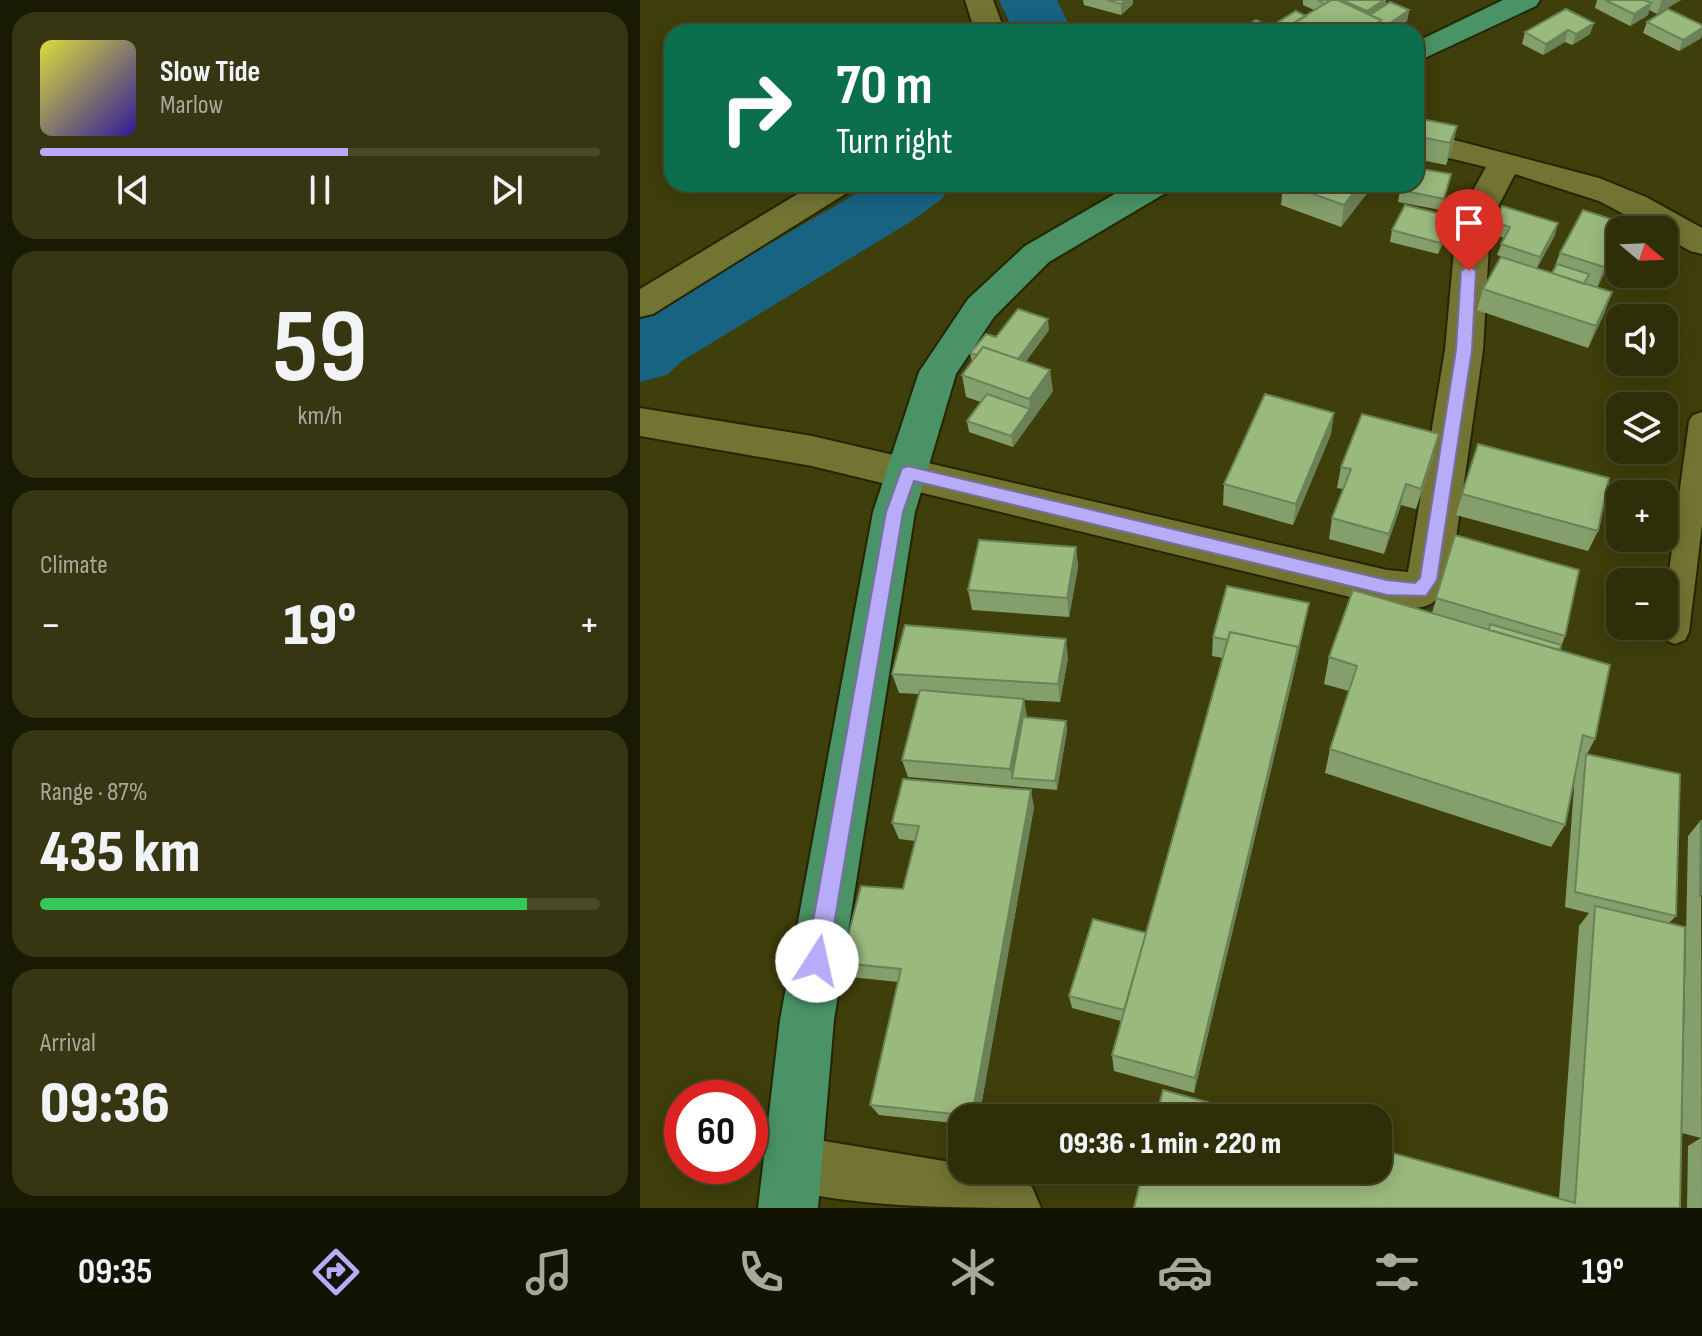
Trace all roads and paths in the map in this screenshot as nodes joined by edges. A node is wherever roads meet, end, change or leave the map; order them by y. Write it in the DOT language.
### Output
graph roads {
  1 [pos="979,0"];
  2 [pos="1526,0"];
  3 [pos="988,24"];
  4 [pos="1424,49"];
  5 [pos="1424,142"];
  6 [pos="1504,164"];
  7 [pos="825,192"];
  8 [pos="1143,192"];
  9 [pos="1702,243"];
  10 [pos="640,305"];
  11 [pos="1702,421"];
  12 [pos="640,422"];
  13 [pos="908,473"];
  14 [pos="1678,609"];
  15 [pos="791,1187"];
  16 [pos="1011,1208"];
  1 -- 3 [label="street"];
  2 -- 4 [label="main road"];
  5 -- 6 [label="street"];
  6 -- 9 [label="street"];
  6 -- 13 [label="street"];
  7 -- 10 [label="street"];
  8 -- 13 [label="main road"];
  11 -- 14 [label="lane"];
  12 -- 13 [label="street"];
  13 -- 15 [label="main road"];
  15 -- 16 [label="street"];
}
